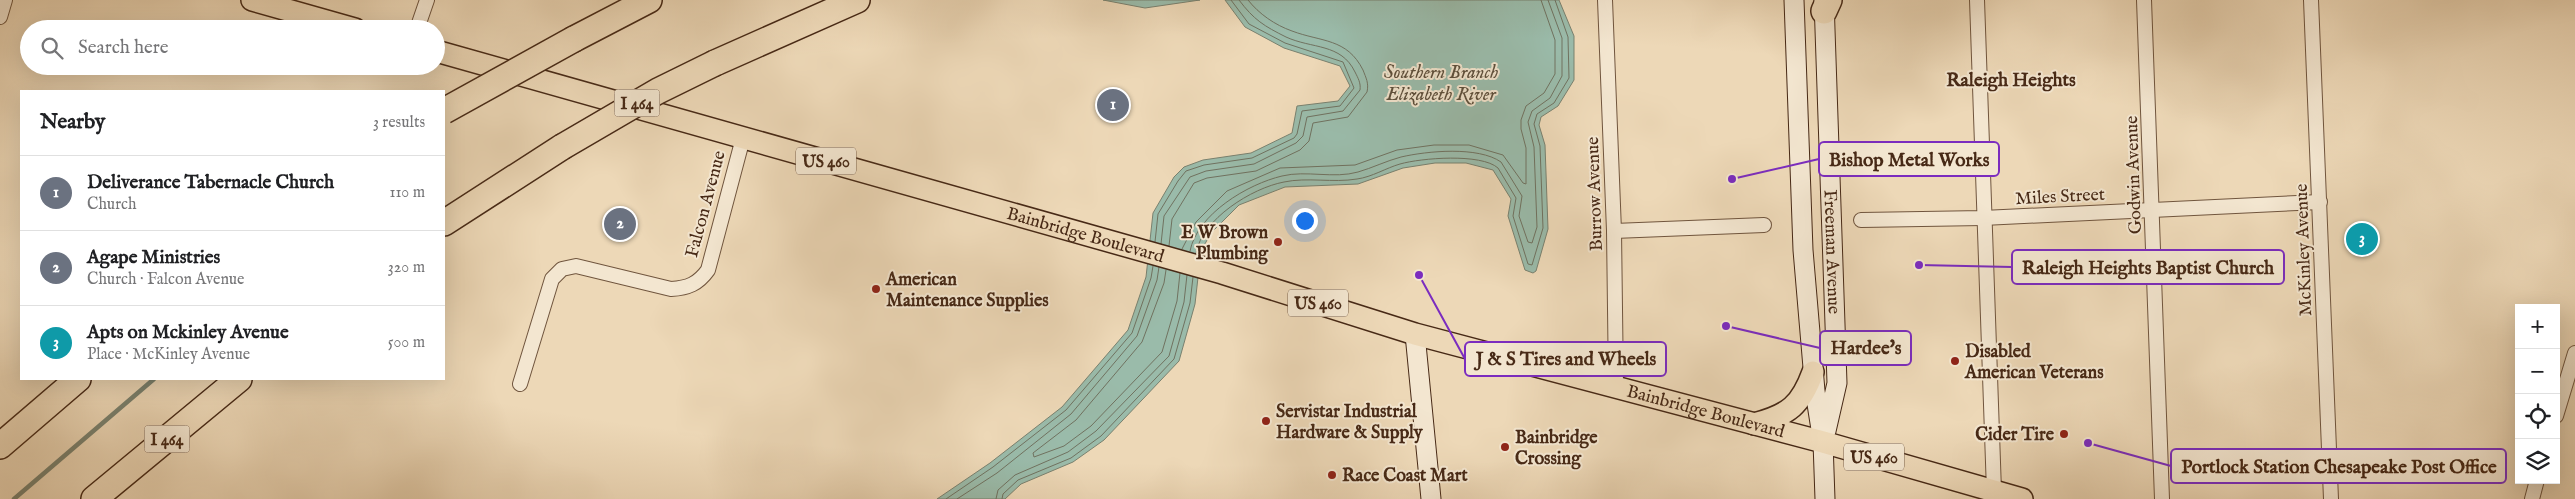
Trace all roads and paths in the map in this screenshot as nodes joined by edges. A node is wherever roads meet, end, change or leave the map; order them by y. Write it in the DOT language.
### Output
graph roads {
  1 [pos="5,0"];
  2 [pos="252,0"];
  3 [pos="427,0"];
  4 [pos="649,0"];
  5 [pos="858,0"];
  6 [pos="1605,0"];
  7 [pos="1794,0"];
  8 [pos="1977,0"];
  9 [pos="2144,0"];
  10 [pos="2311,0"];
  11 [pos="1826,4"];
  12 [pos="0,17"];
  13 [pos="323,20"];
  14 [pos="420,20"];
  15 [pos="445,54"];
  16 [pos="445,110"];
  17 [pos="743,138"];
  18 [pos="2320,202"];
  19 [pos="2153,210"];
  20 [pos="1983,218"];
  21 [pos="1861,220"];
  22 [pos="445,222"];
  23 [pos="1764,225"];
  24 [pos="1614,231"];
  25 [pos="1415,334"];
  26 [pos="2575,353"];
  27 [pos="1813,372"];
  28 [pos="77,380"];
  29 [pos="239,380"];
  30 [pos="520,384"];
  31 [pos="1616,387"];
  32 [pos="2560,403"];
  33 [pos="1754,424"];
  34 [pos="1823,442"];
  35 [pos="0,446"];
  36 [pos="2537,484"];
  37 [pos="1994,491"];
  38 [pos="94,499"];
  39 [pos="1431,499"];
  40 [pos="1825,499"];
  41 [pos="2022,499"];
  42 [pos="2162,499"];
  43 [pos="2331,499"];
  44 [pos="2532,499"];
  1 -- 12 [label="street"];
  2 -- 13 [label="main road"];
  3 -- 14 [label="street"];
  4 -- 16 [label="highway, bridge"];
  5 -- 22 [label="highway, I 464, bridge"];
  6 -- 24 [label="street, Burrow Avenue"];
  7 -- 27 [label="main road, Freeman Avenue"];
  8 -- 20 [label="street"];
  9 -- 19 [label="street, Godwin Avenue"];
  10 -- 18 [label="street, McKinley Avenue"];
  11 -- 34 [label="main road, Freeman Avenue"];
  15 -- 17 [label="main road, Bainbridge Boulevard / US 460"];
  17 -- 25 [label="main road, Bainbridge Boulevard / US 460"];
  17 -- 30 [label="street, Falcon Avenue"];
  18 -- 19 [label="street, Miles Street"];
  18 -- 43 [label="street, McKinley Avenue"];
  19 -- 20 [label="street, Miles Street"];
  19 -- 42 [label="street, Godwin Avenue"];
  20 -- 21 [label="street, Miles Street"];
  20 -- 37 [label="street"];
  23 -- 24 [label="street"];
  24 -- 31 [label="street, Burrow Avenue"];
  25 -- 31 [label="main road, Bainbridge Boulevard / US 460"];
  25 -- 39 [label="main road"];
  26 -- 32 [label="street"];
  27 -- 33 [label="main road"];
  27 -- 34 [label="main road, Freeman Avenue"];
  28 -- 35 [label="highway"];
  29 -- 38 [label="highway, I 464"];
  31 -- 33 [label="main road, Bainbridge Boulevard / US 460"];
  33 -- 34 [label="main road, Bainbridge Boulevard / US 460"];
  34 -- 37 [label="main road, Bainbridge Boulevard / US 460"];
  34 -- 40 [label="main road, Freeman Avenue"];
  36 -- 44 [label="street"];
  37 -- 41 [label="main road, Bainbridge Boulevard / US 460"];
}
